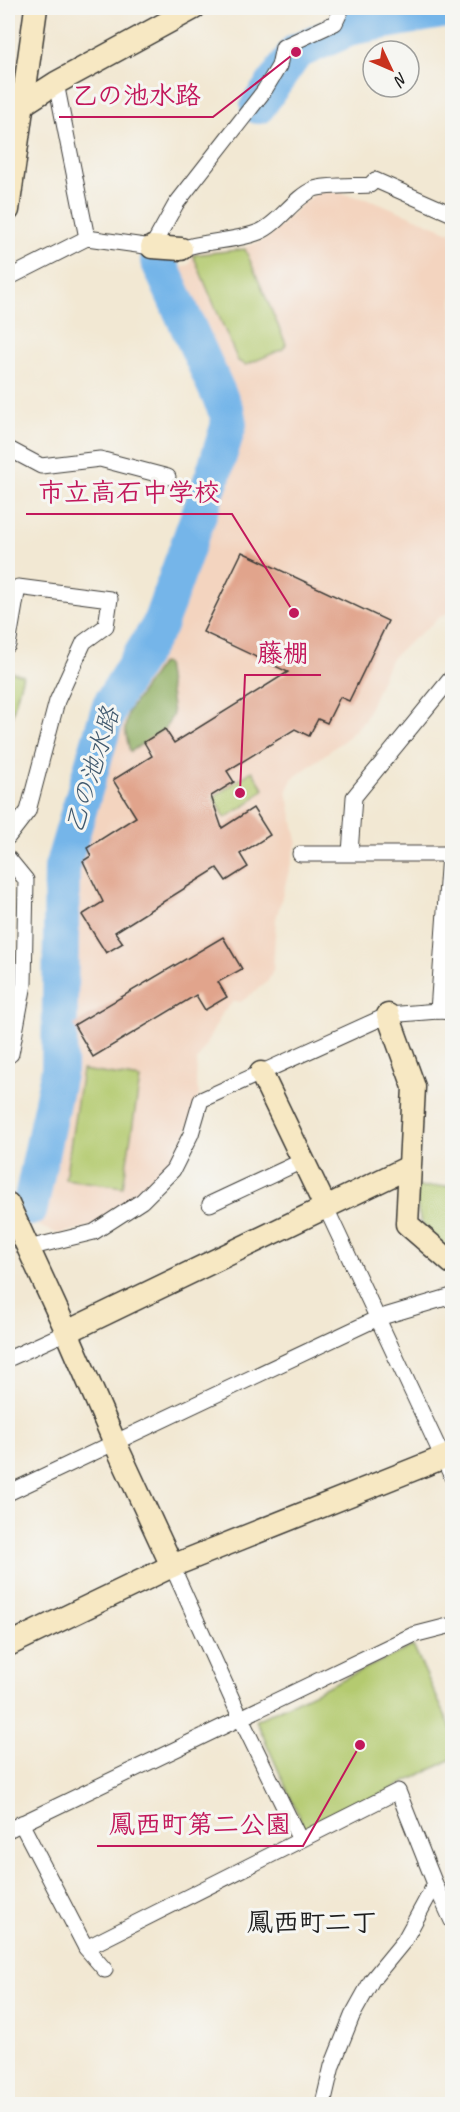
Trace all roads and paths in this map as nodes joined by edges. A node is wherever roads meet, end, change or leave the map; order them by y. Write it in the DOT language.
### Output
graph roads {
  1 [pos="36,8"];
  2 [pos="194,8"];
  3 [pos="342,8"];
  4 [pos="56,82"];
  5 [pos="8,88"];
  6 [pos="15,110"];
  7 [pos="8,210"];
  8 [pos="453,214"];
  9 [pos="87,238"];
  10 [pos="152,247"];
  11 [pos="181,249"];
  12 [pos="8,278"];
  13 [pos="8,450"];
  14 [pos="168,477"];
  15 [pos="8,645"];
  16 [pos="453,677"];
  17 [pos="8,837"];
  18 [pos="350,853"];
  19 [pos="300,854"];
  20 [pos="451,854"];
  21 [pos="8,858"];
  22 [pos="445,1012"];
  23 [pos="388,1015"];
  24 [pos="8,1056"];
  25 [pos="261,1073"];
  26 [pos="302,1161"];
  27 [pos="409,1167"];
  28 [pos="210,1204"];
  29 [pos="326,1208"];
  30 [pos="11,1211"];
  31 [pos="28,1248"];
  32 [pos="453,1263"];
  33 [pos="453,1296"];
  34 [pos="378,1318"];
  35 [pos="67,1332"];
  36 [pos="8,1359"];
  37 [pos="115,1443"];
  38 [pos="448,1455"];
  39 [pos="453,1477"];
  40 [pos="8,1493"];
  41 [pos="172,1566"];
  42 [pos="453,1625"];
  43 [pos="8,1645"];
  44 [pos="241,1719"];
  45 [pos="14,1826"];
  46 [pos="300,1840"];
  47 [pos="435,1884"];
  48 [pos="453,1920"];
  49 [pos="86,1948"];
  50 [pos="105,1970"];
  51 [pos="323,2104"];
  1 -- 6 [label="street"];
  2 -- 4 [label="street"];
  3 -- 10 [label="street"];
  4 -- 6 [label="street"];
  4 -- 9 [label="street"];
  5 -- 6 [label="street"];
  6 -- 7 [label="street"];
  8 -- 11 [label="street"];
  9 -- 10 [label="street"];
  9 -- 12 [label="street"];
  10 -- 11 [label="street"];
  13 -- 14 [label="street"];
  15 -- 17 [label="street"];
  16 -- 18 [label="street"];
  18 -- 19 [label="street"];
  18 -- 20 [label="street"];
  20 -- 22 [label="street"];
  21 -- 24 [label="street"];
  22 -- 23 [label="street"];
  23 -- 25 [label="street"];
  23 -- 27 [label="street"];
  25 -- 26 [label="street"];
  25 -- 31 [label="street"];
  26 -- 28 [label="street"];
  26 -- 29 [label="street"];
  27 -- 29 [label="street"];
  27 -- 32 [label="street"];
  29 -- 34 [label="street"];
  29 -- 35 [label="street"];
  30 -- 31 [label="street"];
  31 -- 35 [label="street"];
  33 -- 34 [label="street"];
  34 -- 37 [label="street"];
  34 -- 38 [label="street"];
  35 -- 36 [label="street"];
  35 -- 37 [label="street"];
  37 -- 40 [label="street"];
  37 -- 41 [label="street"];
  38 -- 39 [label="street"];
  38 -- 41 [label="street"];
  41 -- 43 [label="street"];
  41 -- 44 [label="street"];
  42 -- 44 [label="street"];
  44 -- 45 [label="street"];
  44 -- 46 [label="street"];
  45 -- 49 [label="street"];
  46 -- 47 [label="street"];
  46 -- 49 [label="street"];
  47 -- 48 [label="street"];
  47 -- 51 [label="street"];
  49 -- 50 [label="street"];
}
